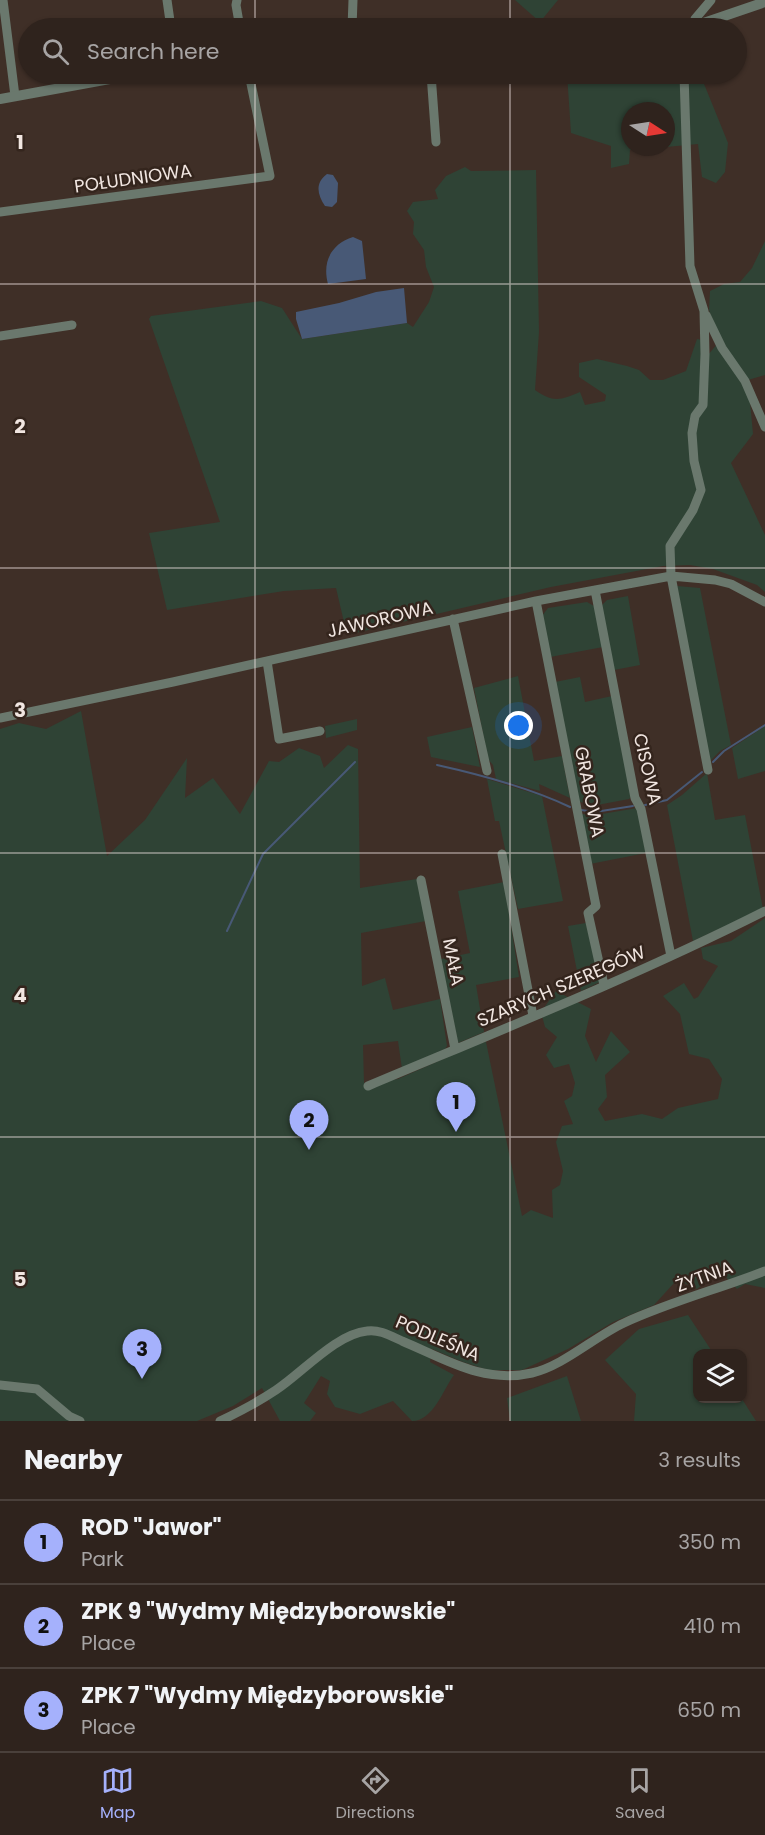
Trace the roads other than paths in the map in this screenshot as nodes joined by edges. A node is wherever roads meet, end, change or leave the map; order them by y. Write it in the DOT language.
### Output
graph roads {
  1 [pos="3,0"];
  2 [pos="167,0"];
  3 [pos="237,0"];
  4 [pos="353,0"];
  5 [pos="711,0"];
  6 [pos="765,2"];
  7 [pos="170,18"];
  8 [pos="238,18"];
  9 [pos="352,18"];
  10 [pos="696,18"];
  11 [pos="720,18"];
  12 [pos="82,84"];
  13 [pos="251,84"];
  14 [pos="432,84"];
  15 [pos="684,84"];
  16 [pos="15,96"];
  17 [pos="0,99"];
  18 [pos="436,142"];
  19 [pos="0,212"];
  20 [pos="704,311"];
  21 [pos="72,325"];
  22 [pos="0,336"];
  23 [pos="765,427"];
  24 [pos="671,576"];
  25 [pos="595,590"];
  26 [pos="536,601"];
  27 [pos="765,602"];
  28 [pos="453,619"];
  29 [pos="267,661"];
  30 [pos="0,718"];
  31 [pos="320,731"];
  32 [pos="708,770"];
  33 [pos="487,771"];
  34 [pos="502,854"];
  35 [pos="421,880"];
  36 [pos="765,911"];
  37 [pos="671,956"];
  38 [pos="604,985"];
  39 [pos="533,1016"];
  40 [pos="455,1049"];
  41 [pos="368,1086"];
  42 [pos="765,1271"];
  43 [pos="654,1311"];
  44 [pos="0,1385"];
  45 [pos="80,1421"];
  46 [pos="220,1421"];
  1 -- 16 [label="street"];
  2 -- 7 [label="street"];
  3 -- 8 [label="street"];
  4 -- 9 [label="street"];
  5 -- 10 [label="street"];
  6 -- 11 [label="street"];
  12 -- 16 [label="street"];
  13 -- 19 [label="street, POŁUDNIOWA"];
  14 -- 18 [label="street"];
  15 -- 20 [label="street"];
  16 -- 17 [label="street"];
  20 -- 23 [label="street"];
  20 -- 24 [label="street"];
  21 -- 22 [label="street"];
  24 -- 25 [label="street, JAWOROWA"];
  24 -- 27 [label="street, JAWOROWA"];
  24 -- 32 [label="street"];
  25 -- 26 [label="street, JAWOROWA"];
  25 -- 37 [label="street, CISOWA"];
  26 -- 28 [label="street, JAWOROWA"];
  26 -- 38 [label="street, GRABOWA"];
  28 -- 29 [label="street, JAWOROWA"];
  28 -- 33 [label="street"];
  29 -- 30 [label="street, JAWOROWA"];
  29 -- 31 [label="street"];
  34 -- 39 [label="street"];
  35 -- 40 [label="street, MAŁA"];
  36 -- 37 [label="street, SZARYCH SZEREGÓW"];
  37 -- 38 [label="street, SZARYCH SZEREGÓW"];
  38 -- 39 [label="street, SZARYCH SZEREGÓW"];
  39 -- 40 [label="street, SZARYCH SZEREGÓW"];
  40 -- 41 [label="street, SZARYCH SZEREGÓW"];
  42 -- 43 [label="street, ŻYTNIA"];
  43 -- 46 [label="street, PODLEŚNA"];
  44 -- 45 [label="street"];
}
